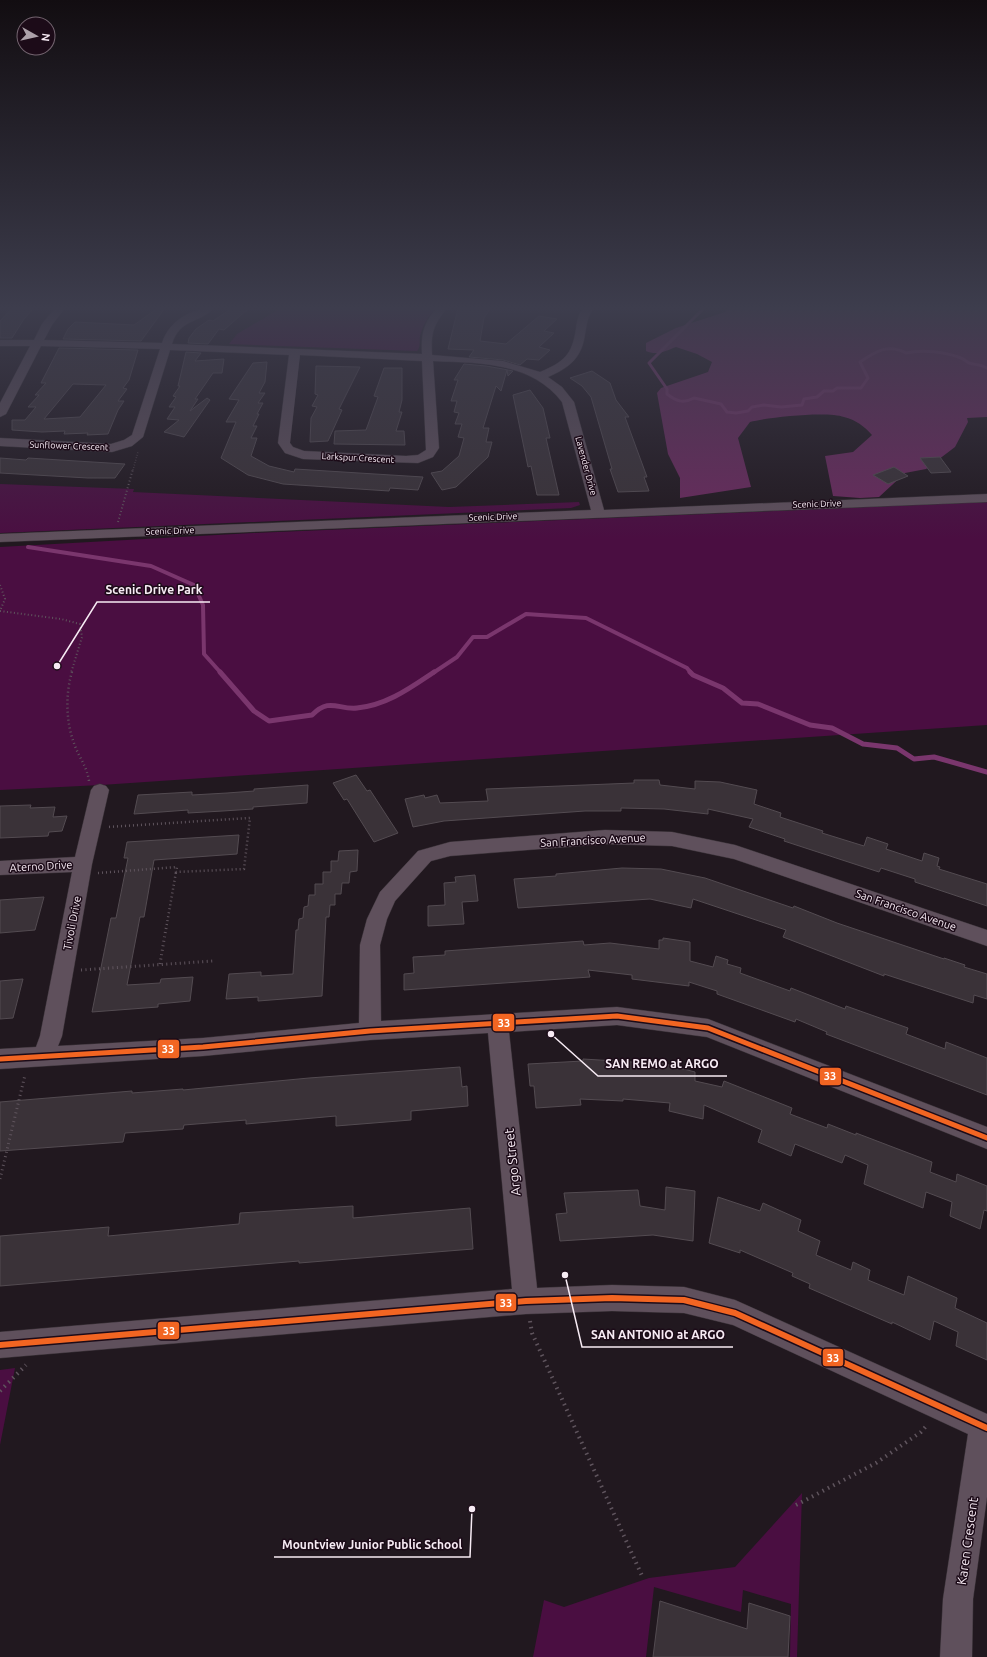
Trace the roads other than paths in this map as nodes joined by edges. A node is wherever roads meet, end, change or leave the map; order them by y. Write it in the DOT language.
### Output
graph roads {
  1 [pos="15,385"];
  2 [pos="153,385"];
  3 [pos="291,385"];
  4 [pos="428,385"];
  5 [pos="552,385"];
  6 [pos="0,414"];
  7 [pos="0,442"];
  8 [pos="987,498"];
  9 [pos="598,513"];
  10 [pos="0,538"];
  11 [pos="100,790"];
  12 [pos="0,868"];
  13 [pos="89,869"];
  14 [pos="987,938"];
  15 [pos="498,1023"];
  16 [pos="370,1031"];
  17 [pos="44,1056"];
  18 [pos="0,1059"];
  19 [pos="987,1138"];
  20 [pos="526,1301"];
  21 [pos="0,1345"];
  22 [pos="985,1427"];
  23 [pos="956,1657"];
  1 -- 6 [label="street"];
  2 -- 7 [label="street, Sunflower Crescent"];
  3 -- 4 [label="street, Larkspur Crescent"];
  5 -- 9 [label="street, Lavender Drive"];
  8 -- 9 [label="street, Scenic Drive"];
  9 -- 10 [label="street, Scenic Drive"];
  11 -- 13 [label="street, Tivoli Drive"];
  12 -- 13 [label="street, Aterno Drive"];
  13 -- 17 [label="street, Tivoli Drive"];
  14 -- 16 [label="street, San Francisco Avenue"];
  15 -- 16 [label="street"];
  15 -- 19 [label="street"];
  15 -- 20 [label="street, Argo Street"];
  16 -- 17 [label="street"];
  17 -- 18 [label="street"];
  20 -- 21 [label="street"];
  20 -- 22 [label="street"];
  22 -- 23 [label="street, Karen Crescent"];
}
